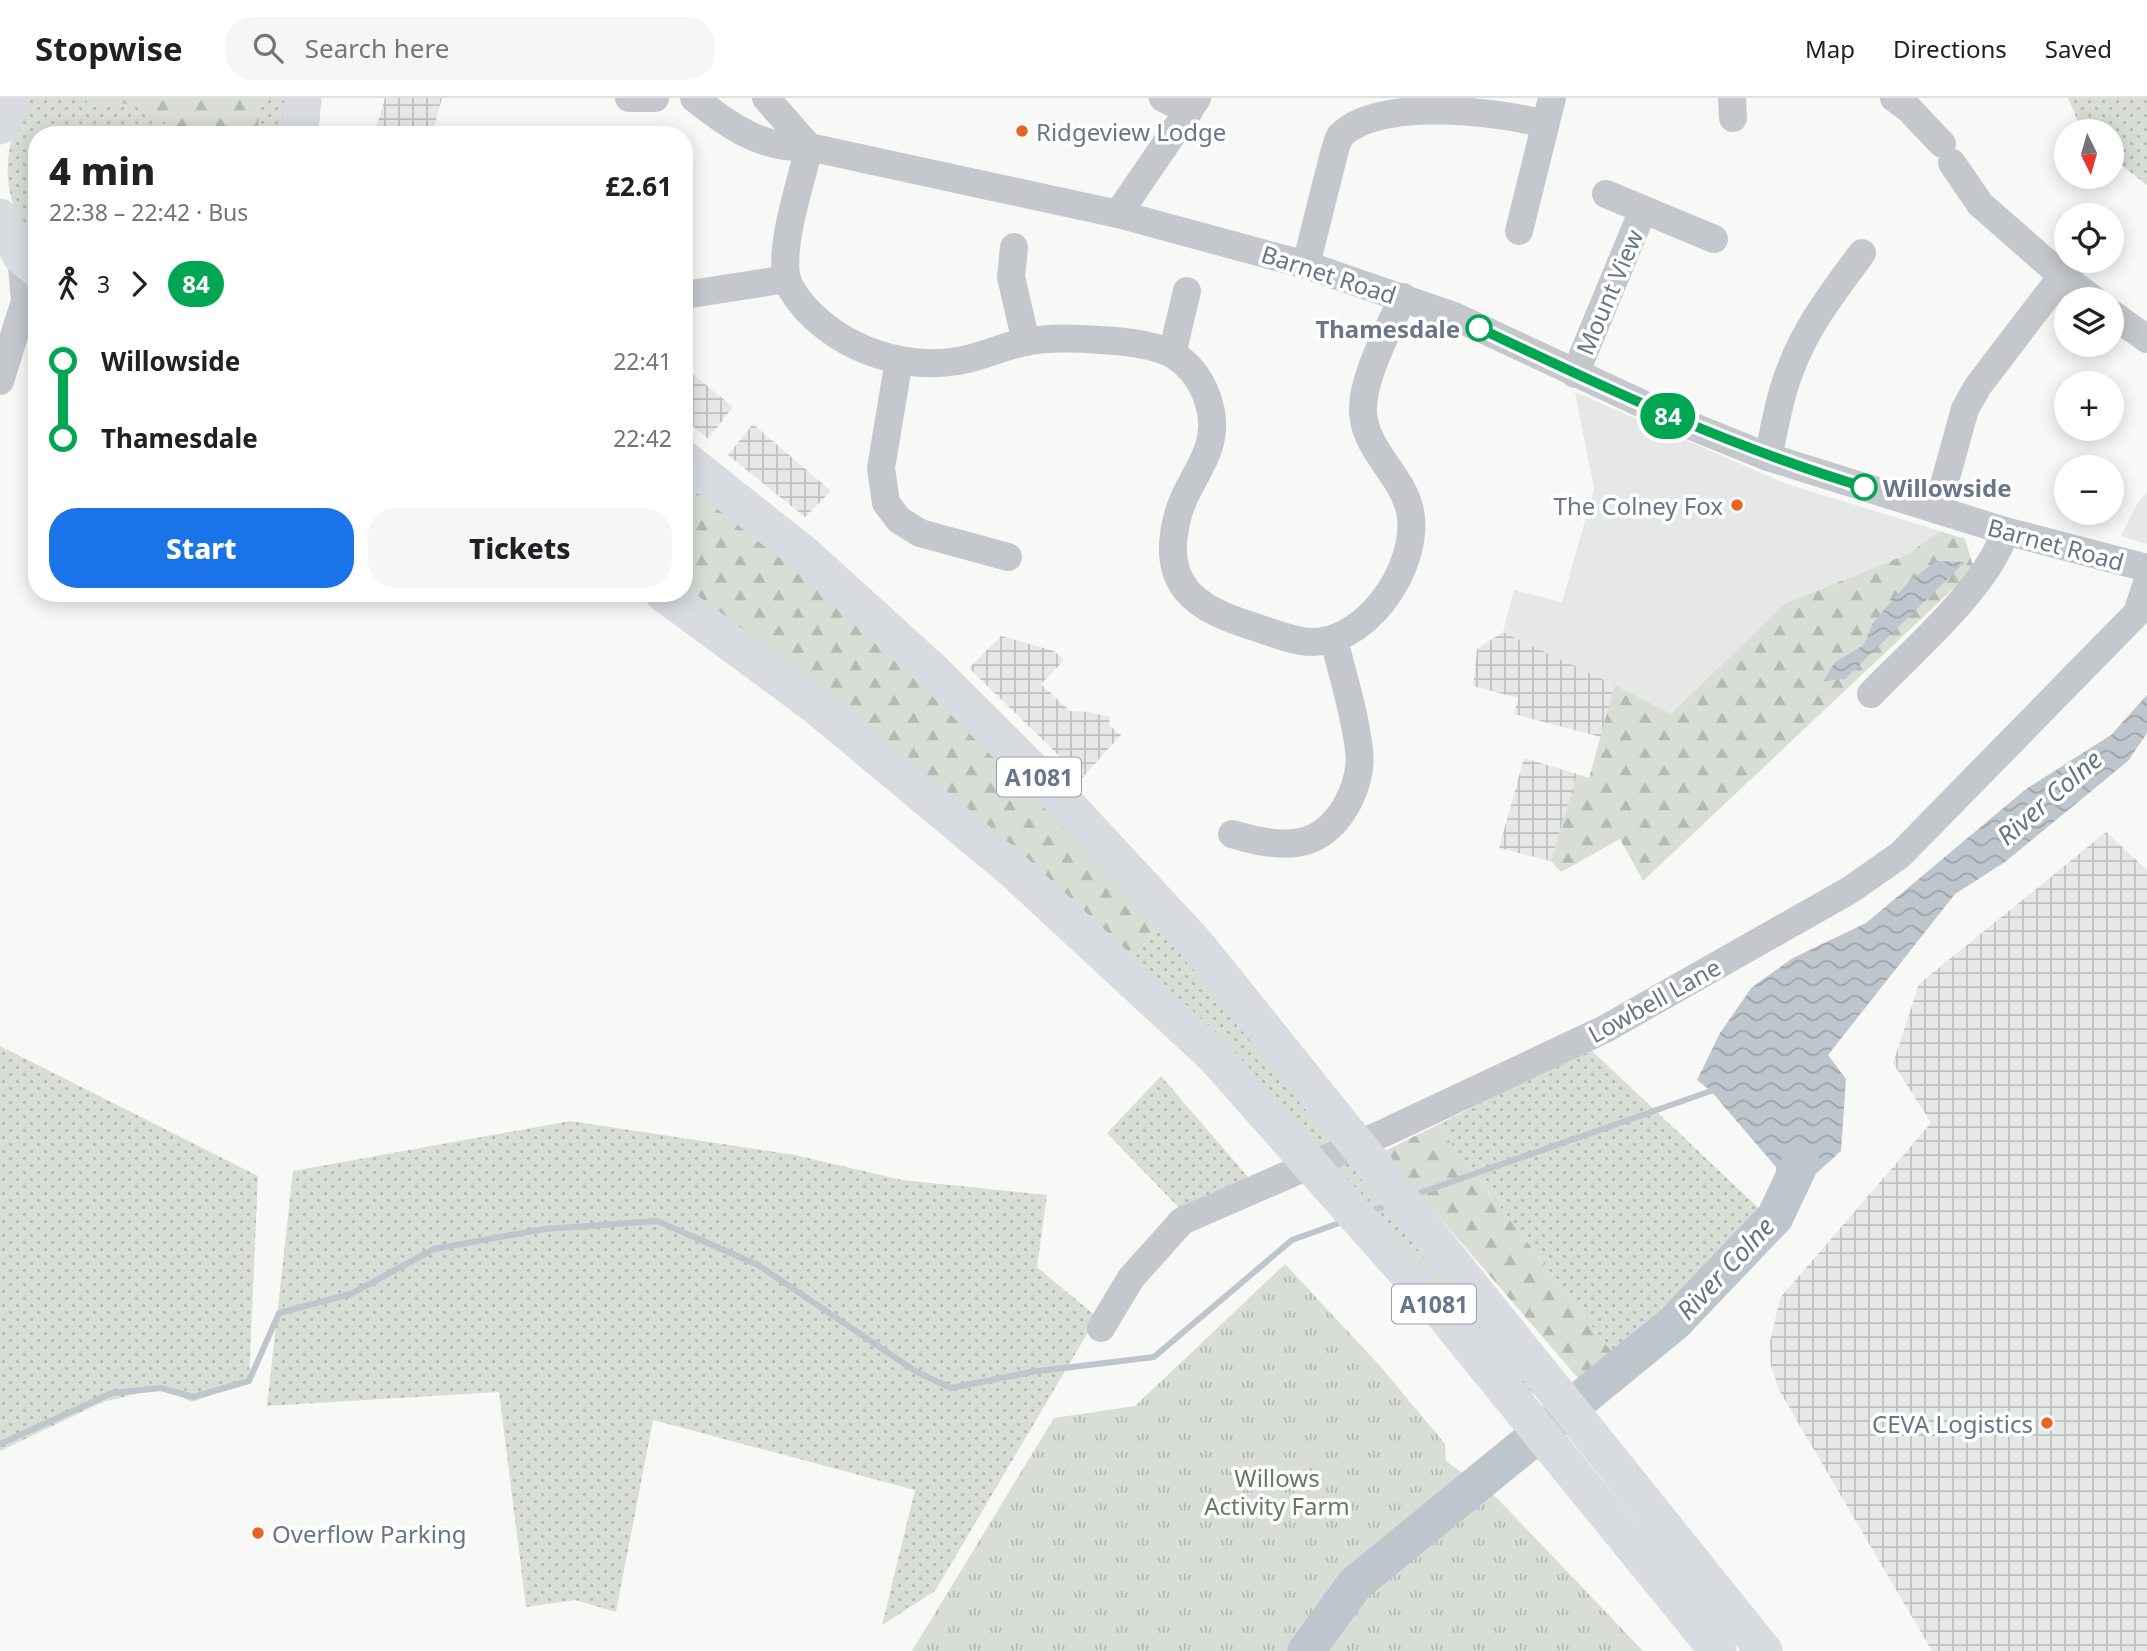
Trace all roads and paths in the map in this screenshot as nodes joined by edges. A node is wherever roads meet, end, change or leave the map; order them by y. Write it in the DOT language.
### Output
graph roads {
  1 [pos="629,98"];
  2 [pos="655,98"];
  3 [pos="694,98"];
  4 [pos="766,98"];
  5 [pos="1163,98"];
  6 [pos="1894,98"];
  7 [pos="1369,103"];
  8 [pos="1193,104"];
  9 [pos="1548,111"];
  10 [pos="809,147"];
  11 [pos="1606,194"];
  12 [pos="1643,210"];
  13 [pos="1118,214"];
  14 [pos="0,217"];
  15 [pos="1519,231"];
  16 [pos="1714,239"];
  17 [pos="1014,247"];
  18 [pos="1862,254"];
  19 [pos="28,261"];
  20 [pos="1306,265"];
  21 [pos="28,272"];
  22 [pos="2062,276"];
  23 [pos="787,279"];
  24 [pos="2077,287"];
  25 [pos="1187,291"];
  26 [pos="693,294"];
  27 [pos="1403,297"];
  28 [pos="2124,323"];
  29 [pos="2147,339"];
  30 [pos="1026,342"];
  31 [pos="28,347"];
  32 [pos="1172,354"];
  33 [pos="899,360"];
  34 [pos="3,374"];
  35 [pos="1575,374"];
  36 [pos="1768,457"];
  37 [pos="693,466"];
  38 [pos="1937,510"];
  39 [pos="2005,531"];
  40 [pos="1008,557"];
  41 [pos="2147,568"];
  42 [pos="2147,583"];
  43 [pos="675,602"];
  44 [pos="1334,640"];
  45 [pos="1871,694"];
  46 [pos="1232,834"];
  47 [pos="1101,1328"];
  48 [pos="1717,1651"];
  49 [pos="1764,1651"];
  1 -- 2 [label="street"];
  3 -- 10 [label="street, Barnet Road"];
  4 -- 10 [label="street"];
  5 -- 8 [label="street"];
  6 -- 22 [label="street"];
  7 -- 9 [label="street"];
  7 -- 20 [label="street"];
  8 -- 13 [label="street"];
  9 -- 15 [label="street"];
  10 -- 13 [label="street, Barnet Road"];
  10 -- 23 [label="street"];
  11 -- 12 [label="street, Mount View"];
  12 -- 16 [label="street, Mount View"];
  12 -- 35 [label="street, Mount View"];
  13 -- 20 [label="street, Barnet Road"];
  14 -- 19 [label="main road"];
  17 -- 30 [label="street"];
  18 -- 36 [label="street"];
  20 -- 27 [label="street, Barnet Road"];
  21 -- 34 [label="street"];
  22 -- 24 [label="street"];
  22 -- 38 [label="street"];
  23 -- 26 [label="street"];
  23 -- 33 [label="street"];
  25 -- 32 [label="street"];
  27 -- 35 [label="street, Barnet Road"];
  27 -- 44 [label="street"];
  28 -- 29 [label="street"];
  30 -- 32 [label="street"];
  30 -- 33 [label="street"];
  31 -- 34 [label="street"];
  32 -- 44 [label="street"];
  33 -- 40 [label="street"];
  35 -- 36 [label="street, Barnet Road"];
  36 -- 38 [label="street, Barnet Road"];
  37 -- 49 [label="main road, A1081"];
  38 -- 39 [label="street, Barnet Road"];
  39 -- 41 [label="street, Barnet Road"];
  39 -- 45 [label="street"];
  42 -- 47 [label="street, Lowbell Lane"];
  43 -- 48 [label="main road, A1081"];
  44 -- 46 [label="street"];
}
